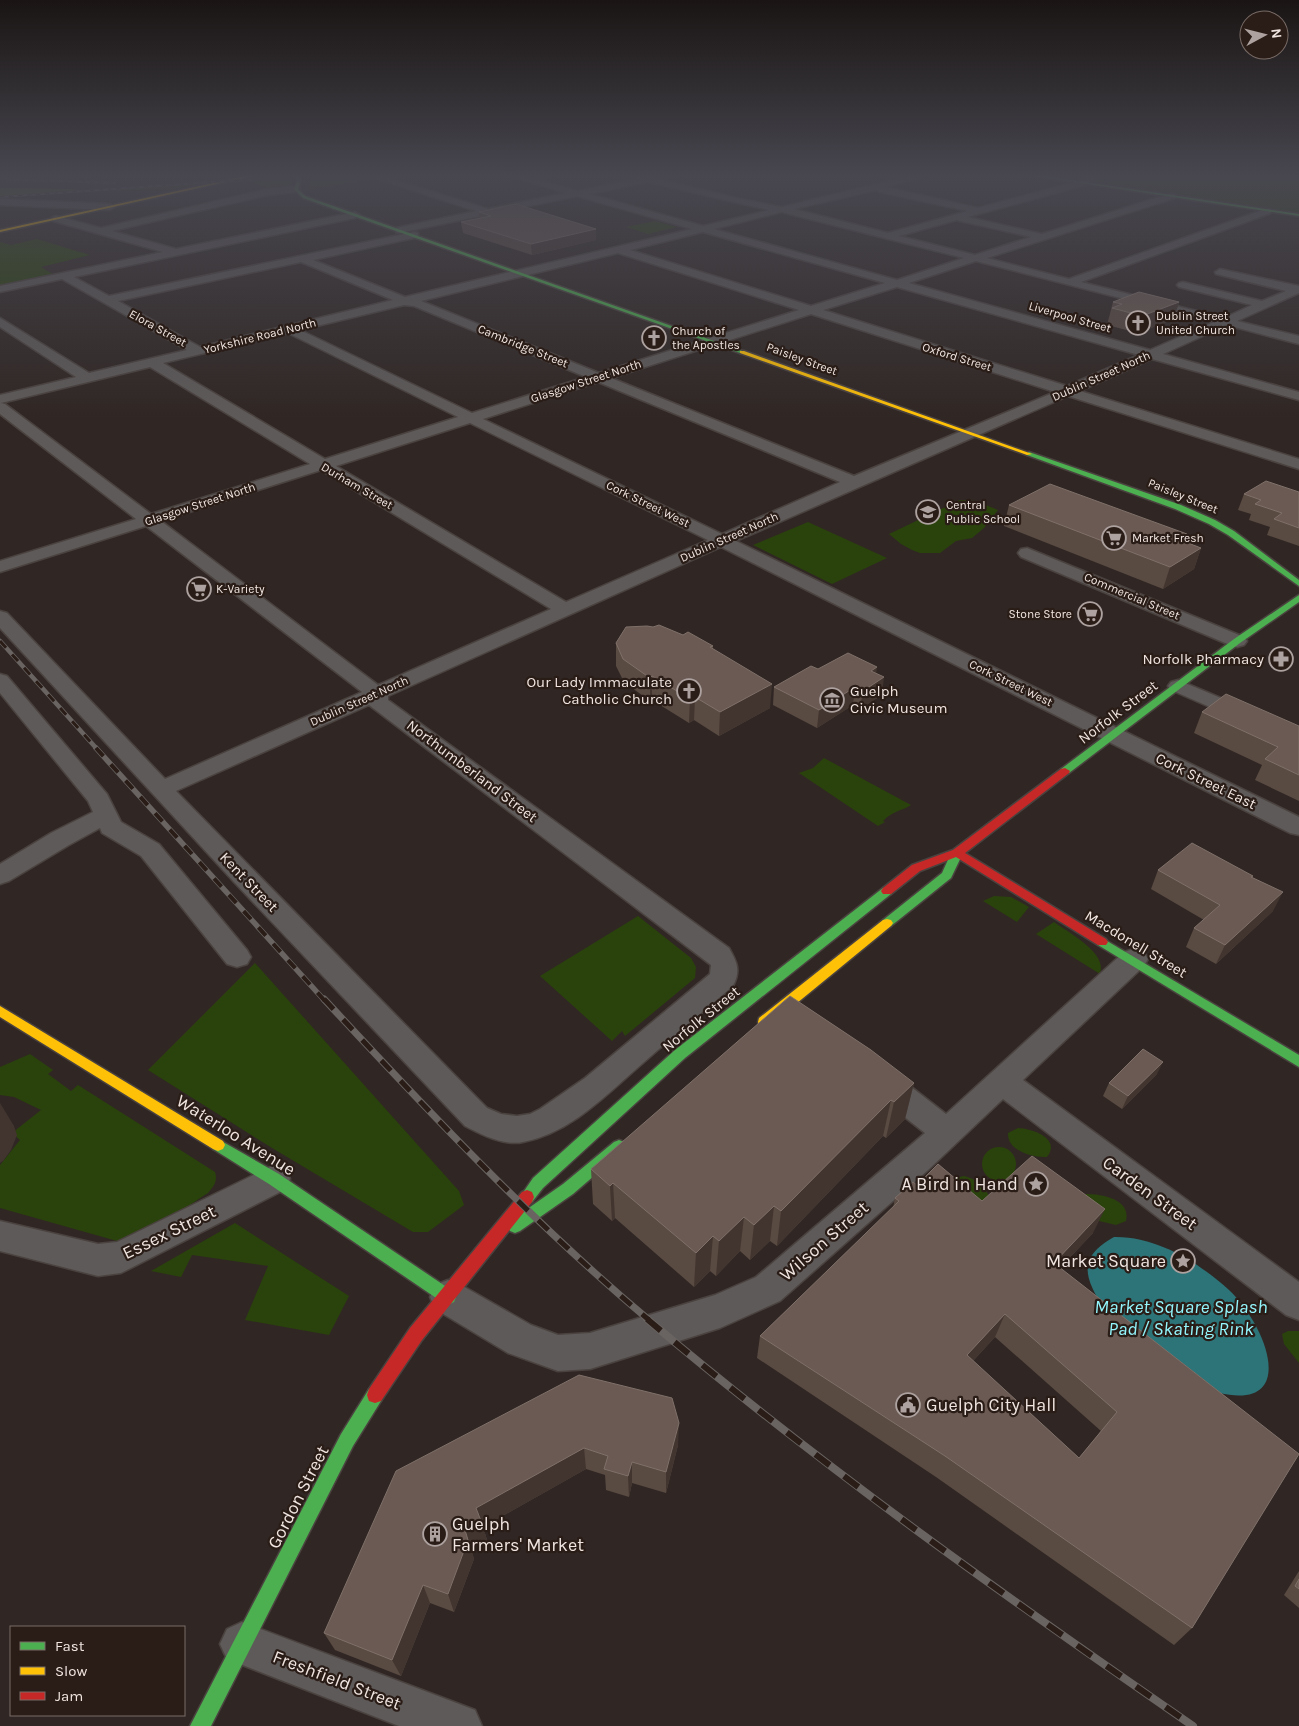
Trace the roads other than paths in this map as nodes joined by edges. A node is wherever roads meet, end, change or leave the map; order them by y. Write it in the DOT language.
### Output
graph roads {
  1 [pos="153,257"];
  2 [pos="192,257"];
  3 [pos="313,257"];
  4 [pos="474,257"];
  5 [pos="585,257"];
  6 [pos="640,257"];
  7 [pos="800,257"];
  8 [pos="968,257"];
  9 [pos="979,257"];
  10 [pos="1141,257"];
  11 [pos="974,258"];
  12 [pos="201,259"];
  13 [pos="302,259"];
  14 [pos="214,264"];
  15 [pos="1220,272"];
  16 [pos="235,273"];
  17 [pos="519,273"];
  18 [pos="64,276"];
  19 [pos="1070,282"];
  20 [pos="895,283"];
  21 [pos="1183,285"];
  22 [pos="0,289"];
  23 [pos="1296,292"];
  24 [pos="107,300"];
  25 [pos="404,301"];
  26 [pos="1264,305"];
  27 [pos="809,310"];
  28 [pos="1225,321"];
  29 [pos="0,322"];
  30 [pos="289,329"];
  31 [pos="1299,340"];
  32 [pos="710,341"];
  33 [pos="199,350"];
  34 [pos="1151,354"];
  35 [pos="151,362"];
  36 [pos="598,377"];
  37 [pos="87,378"];
  38 [pos="1068,391"];
  39 [pos="1299,396"];
  40 [pos="0,399"];
  41 [pos="0,407"];
  42 [pos="471,417"];
  43 [pos="970,433"];
  44 [pos="1299,464"];
  45 [pos="321,465"];
  46 [pos="854,482"];
  47 [pos="148,520"];
  48 [pos="722,541"];
  49 [pos="1027,553"];
  50 [pos="0,567"];
  51 [pos="1299,584"];
  52 [pos="1299,598"];
  53 [pos="564,609"];
  54 [pos="0,617"];
  55 [pos="1237,641"];
  56 [pos="0,680"];
  57 [pos="1178,686"];
  58 [pos="377,694"];
  59 [pos="1114,734"];
  60 [pos="1299,740"];
  61 [pos="161,789"];
  62 [pos="107,815"];
  63 [pos="1299,827"];
  64 [pos="957,853"];
  65 [pos="0,875"];
  66 [pos="237,957"];
  67 [pos="1134,959"];
  68 [pos="0,1011"];
  69 [pos="752,1033"];
  70 [pos="1299,1062"];
  71 [pos="862,1065"];
  72 [pos="1002,1081"];
  73 [pos="510,1129"];
  74 [pos="627,1139"];
  75 [pos="937,1141"];
  76 [pos="274,1179"];
  77 [pos="0,1236"];
  78 [pos="491,1242"];
  79 [pos="448,1296"];
  80 [pos="1299,1303"];
  81 [pos="242,1644"];
  82 [pos="200,1726"];
  83 [pos="459,1726"];
  1 -- 18 [label="street"];
  2 -- 12 [label="street"];
  3 -- 13 [label="street"];
  4 -- 17 [label="main road, Paisley Street"];
  5 -- 17 [label="street, Yorkshire Road North"];
  6 -- 27 [label="street, Oxford Street"];
  7 -- 20 [label="street, Liverpool Street"];
  8 -- 11 [label="street"];
  9 -- 11 [label="street, Glasgow Street North"];
  10 -- 19 [label="street"];
  11 -- 19 [label="street"];
  11 -- 20 [label="street, Glasgow Street North"];
  13 -- 16 [label="street"];
  13 -- 25 [label="street, Cambridge Street"];
  14 -- 16 [label="street"];
  15 -- 23 [label="street"];
  16 -- 24 [label="street"];
  17 -- 25 [label="street, Yorkshire Road North"];
  17 -- 32 [label="main road, Paisley Street"];
  18 -- 22 [label="street"];
  18 -- 24 [label="street, Elora Street"];
  19 -- 28 [label="street"];
  20 -- 27 [label="street, Glasgow Street North"];
  20 -- 34 [label="street, Liverpool Street"];
  21 -- 26 [label="street"];
  23 -- 26 [label="street, Dublin Street North"];
  24 -- 33 [label="street, Elora Street"];
  25 -- 30 [label="street, Yorkshire Road North"];
  25 -- 36 [label="street, Cambridge Street"];
  26 -- 28 [label="street, Dublin Street North"];
  27 -- 32 [label="street, Glasgow Street North"];
  27 -- 38 [label="street, Oxford Street"];
  28 -- 31 [label="street"];
  28 -- 34 [label="street, Dublin Street North"];
  29 -- 37 [label="street"];
  30 -- 33 [label="street, Yorkshire Road North"];
  30 -- 42 [label="street, Cork Street West"];
  32 -- 36 [label="street, Glasgow Street North"];
  32 -- 43 [label="main road, Paisley Street"];
  33 -- 35 [label="street, Yorkshire Road North"];
  34 -- 38 [label="street, Dublin Street North"];
  34 -- 39 [label="street, Liverpool Street"];
  35 -- 37 [label="street, Yorkshire Road North"];
  35 -- 45 [label="street, Durham Street"];
  36 -- 42 [label="street, Glasgow Street North"];
  36 -- 46 [label="street, Cambridge Street"];
  37 -- 40 [label="street, Yorkshire Road North"];
  38 -- 43 [label="street, Dublin Street North"];
  38 -- 44 [label="street, Oxford Street"];
  41 -- 47 [label="street, Northumberland Street"];
  42 -- 45 [label="street, Glasgow Street North"];
  42 -- 48 [label="street, Cork Street West"];
  43 -- 46 [label="street, Dublin Street North"];
  43 -- 51 [label="main road, Paisley Street"];
  45 -- 47 [label="street, Glasgow Street North"];
  45 -- 53 [label="street, Durham Street"];
  46 -- 48 [label="street, Dublin Street North"];
  47 -- 50 [label="street, Glasgow Street North"];
  47 -- 58 [label="street, Northumberland Street"];
  48 -- 53 [label="street, Dublin Street North"];
  48 -- 59 [label="street, Cork Street West"];
  49 -- 55 [label="street, Commercial Street"];
  52 -- 55 [label="main road, Norfolk Street"];
  53 -- 58 [label="street, Dublin Street North"];
  54 -- 61 [label="street, Kent Street"];
  55 -- 57 [label="main road, Norfolk Street"];
  56 -- 62 [label="street"];
  57 -- 59 [label="main road, Norfolk Street"];
  57 -- 60 [label="street"];
  58 -- 61 [label="street, Dublin Street North"];
  58 -- 73 [label="street, Northumberland Street"];
  59 -- 63 [label="street, Cork Street East"];
  59 -- 64 [label="main road, Norfolk Street"];
  61 -- 73 [label="street, Kent Street"];
  62 -- 65 [label="street"];
  62 -- 66 [label="street"];
  64 -- 67 [label="main road, Macdonell Street"];
  64 -- 69 [label="main road, Norfolk Street"];
  64 -- 78 [label="main road, Norfolk Street"];
  67 -- 70 [label="main road, Macdonell Street"];
  67 -- 72 [label="street, Wilson Street"];
  68 -- 76 [label="main road, Waterloo Avenue"];
  71 -- 75 [label="street"];
  72 -- 75 [label="street, Wilson Street"];
  72 -- 80 [label="street, Carden Street"];
  74 -- 78 [label="main road, Norfolk Street"];
  75 -- 79 [label="street, Wilson Street"];
  76 -- 77 [label="street, Essex Street"];
  76 -- 79 [label="main road, Waterloo Avenue"];
  78 -- 79 [label="main road, Norfolk Street"];
  79 -- 81 [label="main road, Gordon Street"];
  81 -- 82 [label="main road, Gordon Street"];
  81 -- 83 [label="street, Freshfield Street"];
}
